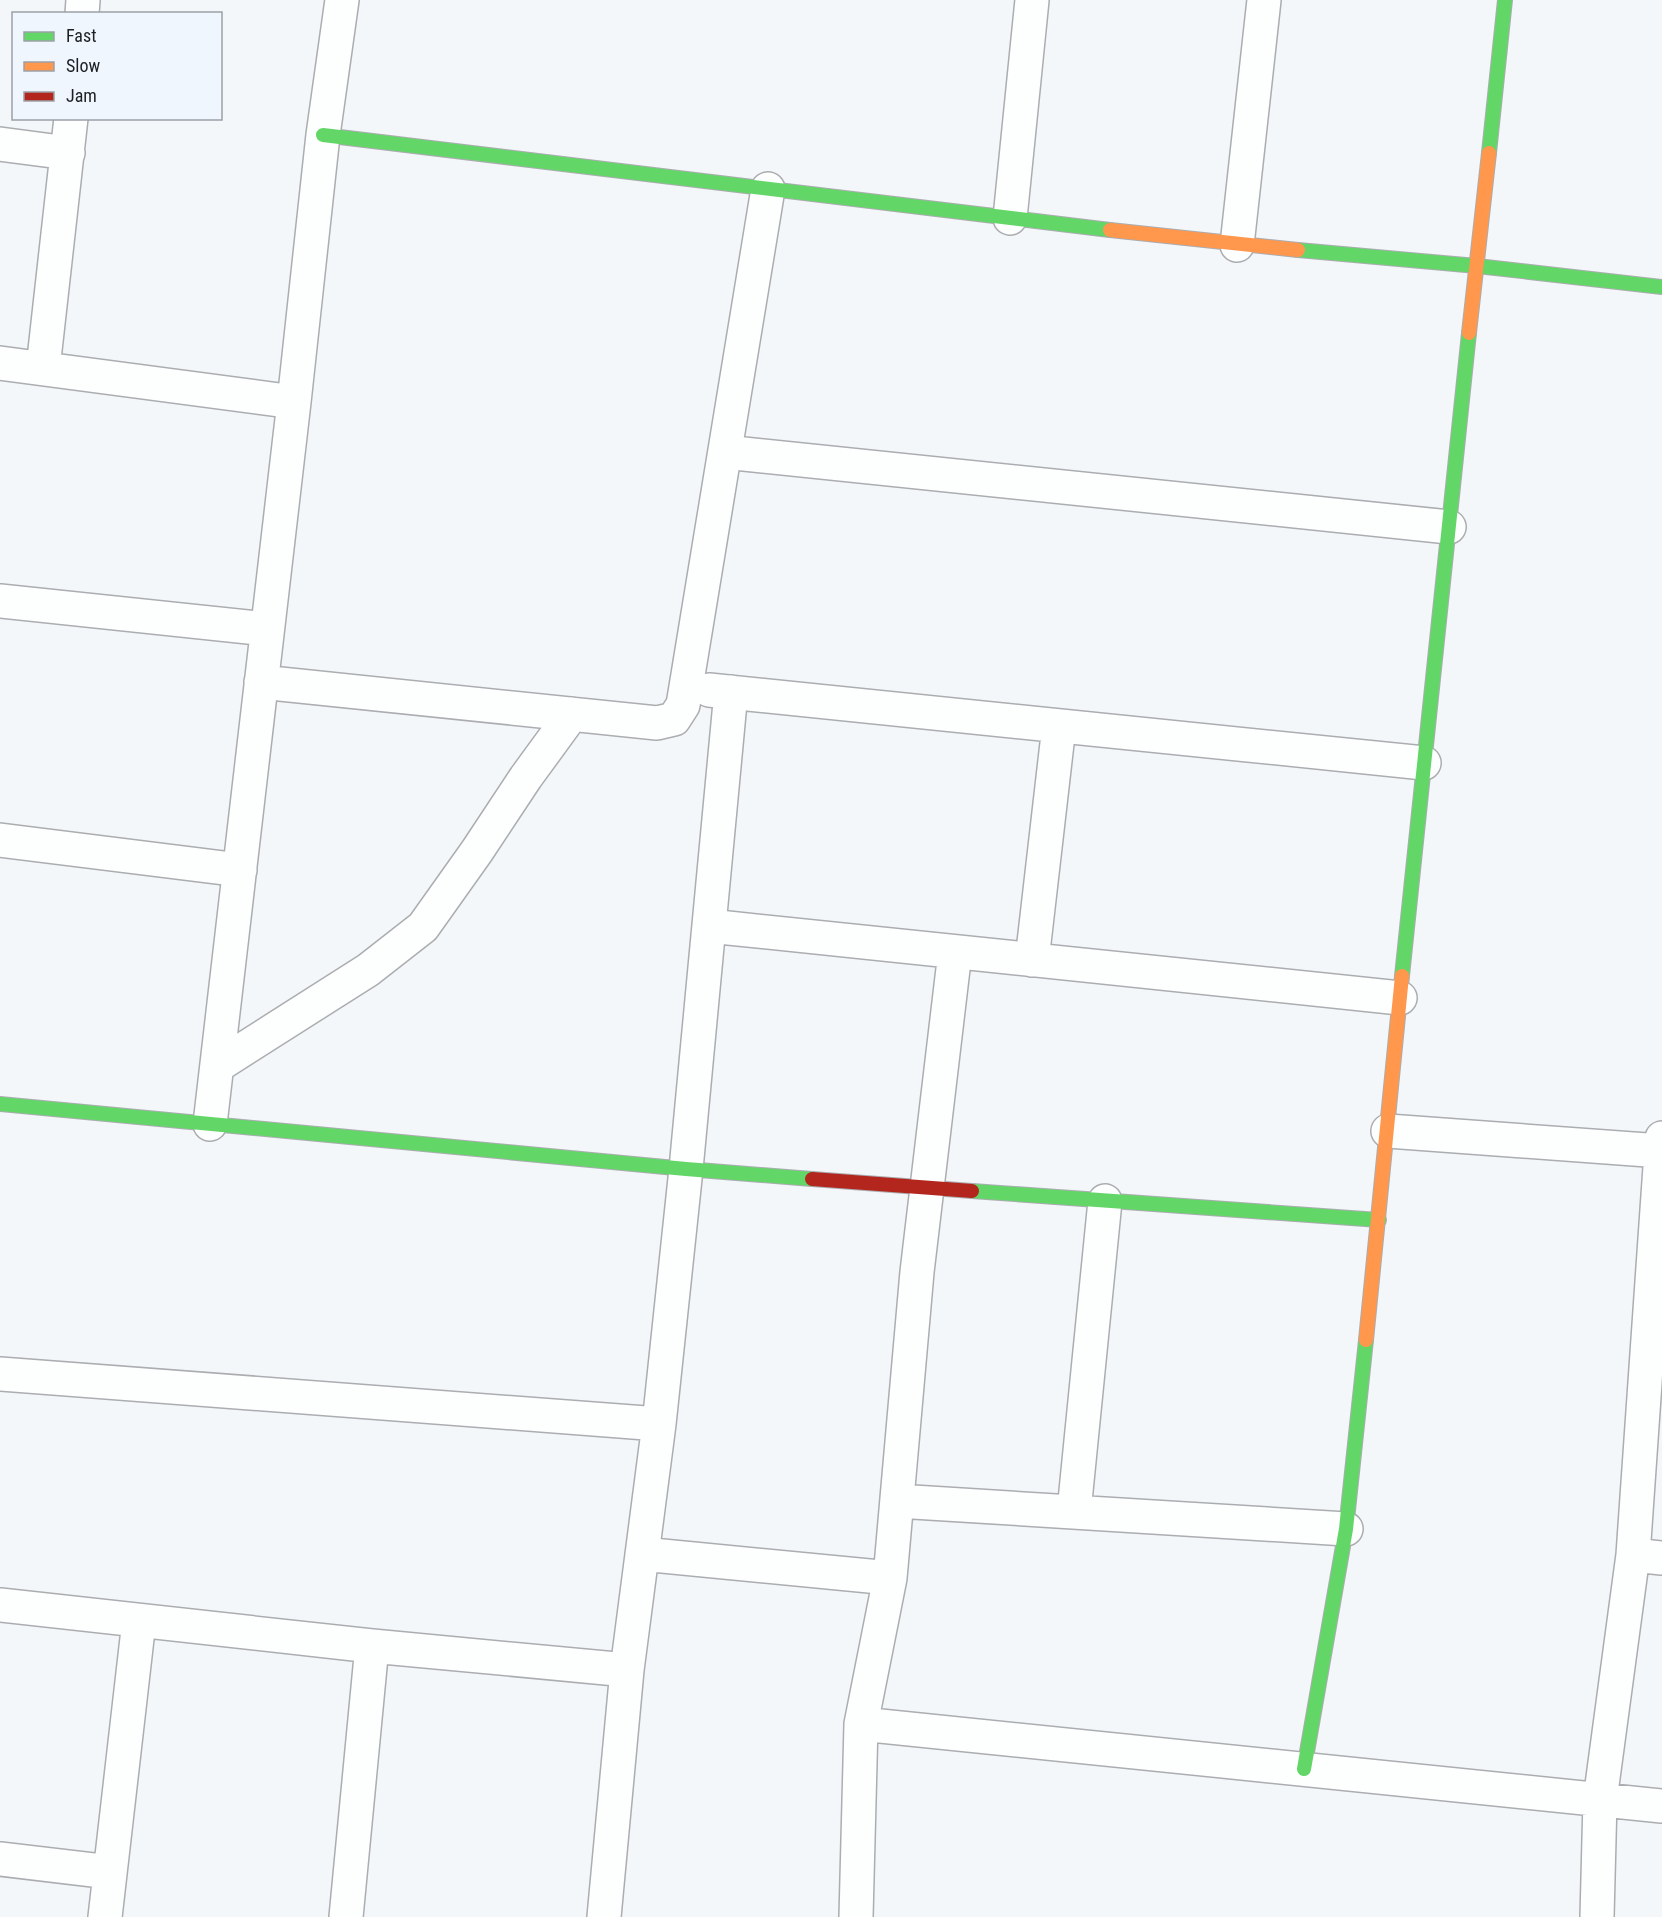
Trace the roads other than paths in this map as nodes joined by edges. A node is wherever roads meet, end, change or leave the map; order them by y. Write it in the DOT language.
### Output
graph roads {
  1 [pos="342,0"];
  2 [pos="1032,0"];
  3 [pos="1264,0"];
  4 [pos="1505,0"];
  5 [pos="71,120"];
  6 [pos="323,135"];
  7 [pos="0,144"];
  8 [pos="68,153"];
  9 [pos="768,189"];
  10 [pos="1010,218"];
  11 [pos="1237,245"];
  12 [pos="1477,266"];
  13 [pos="1662,287"];
  14 [pos="0,363"];
  15 [pos="43,368"];
  16 [pos="294,402"];
  17 [pos="725,452"];
  18 [pos="1449,527"];
  19 [pos="0,601"];
  20 [pos="267,629"];
  21 [pos="261,682"];
  22 [pos="686,687"];
  23 [pos="731,692"];
  24 [pos="572,714"];
  25 [pos="1059,726"];
  26 [pos="1424,763"];
  27 [pos="0,840"];
  28 [pos="240,870"];
  29 [pos="709,926"];
  30 [pos="955,952"];
  31 [pos="1032,960"];
  32 [pos="1400,998"];
  33 [pos="217,1066"];
  34 [pos="0,1104"];
  35 [pos="210,1124"];
  36 [pos="1388,1131"];
  37 [pos="1661,1144"];
  38 [pos="686,1169"];
  39 [pos="925,1188"];
  40 [pos="1105,1201"];
  41 [pos="1379,1220"];
  42 [pos="1656,1318"];
  43 [pos="0,1374"];
  44 [pos="658,1424"];
  45 [pos="897,1501"];
  46 [pos="1074,1511"];
  47 [pos="1346,1529"];
  48 [pos="642,1554"];
  49 [pos="1648,1557"];
  50 [pos="890,1578"];
  51 [pos="0,1605"];
  52 [pos="139,1621"];
  53 [pos="372,1646"];
  54 [pos="627,1670"];
  55 [pos="861,1724"];
  56 [pos="1304,1769"];
  57 [pos="1600,1800"];
  58 [pos="1662,1806"];
  59 [pos="0,1859"];
  60 [pos="110,1872"];
  61 [pos="105,1917"];
  62 [pos="346,1917"];
  63 [pos="604,1917"];
  64 [pos="856,1917"];
  65 [pos="1597,1917"];
  1 -- 6 [label="street"];
  2 -- 10 [label="street"];
  3 -- 11 [label="street"];
  4 -- 12 [label="street"];
  5 -- 8 [label="street"];
  6 -- 9 [label="street"];
  6 -- 16 [label="street"];
  7 -- 8 [label="street"];
  8 -- 15 [label="street"];
  9 -- 10 [label="street"];
  9 -- 17 [label="street"];
  10 -- 11 [label="street"];
  11 -- 12 [label="street"];
  12 -- 13 [label="street"];
  12 -- 18 [label="street"];
  14 -- 15 [label="street"];
  15 -- 16 [label="street"];
  16 -- 20 [label="street"];
  17 -- 18 [label="street"];
  17 -- 22 [label="street"];
  18 -- 26 [label="street"];
  19 -- 20 [label="street"];
  20 -- 21 [label="street"];
  21 -- 24 [label="street"];
  21 -- 28 [label="street"];
  22 -- 23 [label="street"];
  22 -- 24 [label="street"];
  23 -- 25 [label="street"];
  23 -- 29 [label="street"];
  24 -- 33 [label="street"];
  25 -- 26 [label="street"];
  25 -- 31 [label="street"];
  26 -- 32 [label="street"];
  27 -- 28 [label="street"];
  28 -- 33 [label="street"];
  29 -- 30 [label="street"];
  29 -- 38 [label="street"];
  30 -- 31 [label="street"];
  30 -- 39 [label="street"];
  31 -- 32 [label="street"];
  32 -- 36 [label="street"];
  33 -- 35 [label="street"];
  34 -- 35 [label="street"];
  35 -- 38 [label="street"];
  36 -- 37 [label="street"];
  36 -- 41 [label="street"];
  37 -- 42 [label="street"];
  38 -- 39 [label="street"];
  38 -- 44 [label="street"];
  39 -- 40 [label="street"];
  39 -- 45 [label="street"];
  40 -- 41 [label="street"];
  40 -- 46 [label="street"];
  41 -- 47 [label="street"];
  42 -- 49 [label="street"];
  43 -- 44 [label="street"];
  44 -- 48 [label="street"];
  45 -- 46 [label="street"];
  45 -- 50 [label="street"];
  46 -- 47 [label="street"];
  47 -- 56 [label="street"];
  48 -- 50 [label="street"];
  48 -- 54 [label="street"];
  49 -- 57 [label="street"];
  50 -- 55 [label="street"];
  51 -- 52 [label="street"];
  52 -- 53 [label="street"];
  52 -- 60 [label="street"];
  53 -- 54 [label="street"];
  53 -- 62 [label="street"];
  54 -- 63 [label="street"];
  55 -- 56 [label="street"];
  55 -- 64 [label="street"];
  56 -- 57 [label="street"];
  57 -- 58 [label="street"];
  57 -- 65 [label="street"];
  59 -- 60 [label="street"];
  60 -- 61 [label="street"];
}
